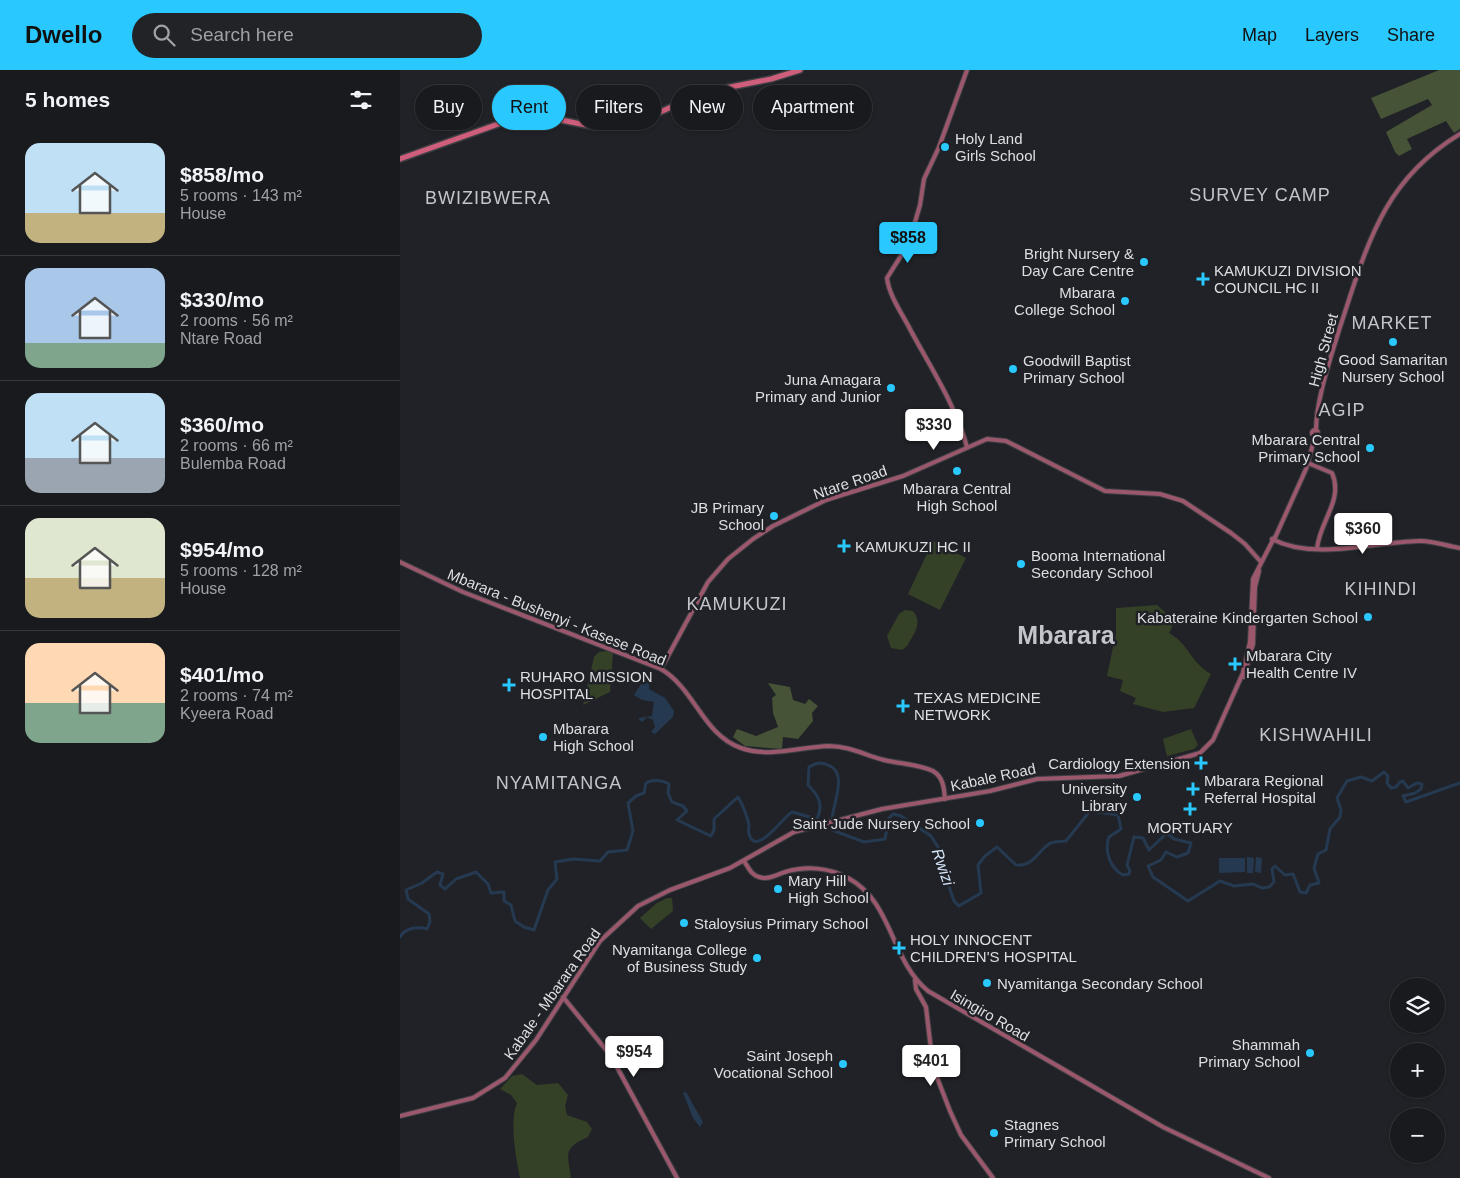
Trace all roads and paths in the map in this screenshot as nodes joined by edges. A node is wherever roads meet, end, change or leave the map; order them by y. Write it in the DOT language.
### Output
graph roads {
  1 [pos="795,70"];
  2 [pos="800,70"];
  3 [pos="967,70"];
  4 [pos="1460,134"];
  5 [pos="400,158"];
  6 [pos="967,446"];
  7 [pos="1308,463"];
  8 [pos="1273,539"];
  9 [pos="1460,548"];
  10 [pos="1316,549"];
  11 [pos="400,562"];
  12 [pos="1260,562"];
  13 [pos="1257,572"];
  14 [pos="661,669"];
  15 [pos="914,766"];
  16 [pos="945,799"];
  17 [pos="825,822"];
  18 [pos="744,861"];
  19 [pos="914,980"];
  20 [pos="563,997"];
  21 [pos="400,1116"];
  22 [pos="677,1178"];
  23 [pos="993,1178"];
  24 [pos="1269,1178"];
  1 -- 5 [label="highway"];
  2 -- 5 [label="highway"];
  3 -- 6 [label="main road"];
  4 -- 7 [label="main road, High Street"];
  6 -- 12 [label="main road, Ntare Road"];
  6 -- 14 [label="main road, Ntare Road"];
  7 -- 8 [label="main road"];
  7 -- 10 [label="main road"];
  8 -- 10 [label="main road"];
  8 -- 12 [label="main road"];
  8 -- 13 [label="main road"];
  9 -- 10 [label="main road"];
  11 -- 14 [label="main road, Mbarara - Bushenyi - Kasese Road"];
  12 -- 13 [label="main road"];
  13 -- 16 [label="main road, Kabale Road"];
  14 -- 15 [label="main road, Mbarara - Bushenyi - Kasese Road"];
  15 -- 16 [label="main road, Mbarara - Bushenyi - Kasese Road"];
  15 -- 16 [label="main road, Mbarara - Bushenyi - Kasese Road"];
  16 -- 17 [label="main road, Kabale Road"];
  17 -- 18 [label="main road, Kabale - Mbarara Road"];
  18 -- 19 [label="main road, Isingiro Road"];
  18 -- 20 [label="main road, Kabale - Mbarara Road"];
  19 -- 23 [label="main road"];
  19 -- 24 [label="main road, Isingiro Road"];
  20 -- 21 [label="main road, Kabale - Mbarara Road"];
  20 -- 22 [label="main road"];
}
